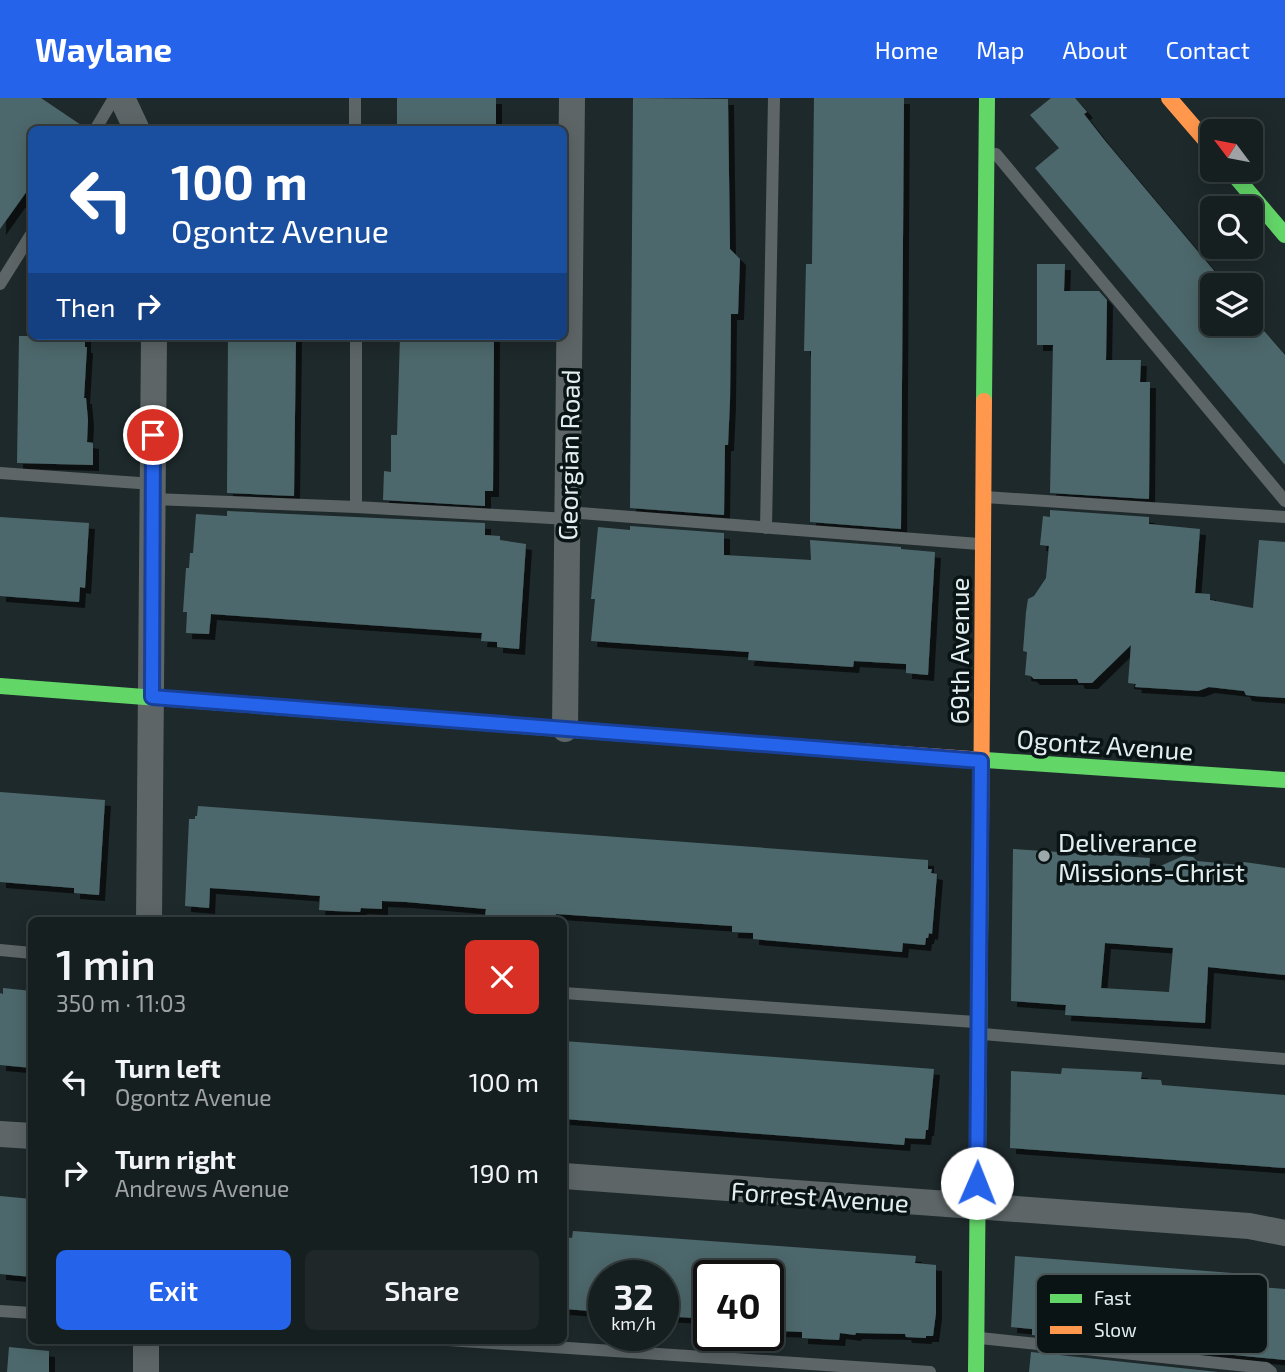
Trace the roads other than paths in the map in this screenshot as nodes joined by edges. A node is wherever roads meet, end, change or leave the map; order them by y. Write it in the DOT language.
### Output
graph roads {
  1 [pos="114,98"];
  2 [pos="122,98"];
  3 [pos="355,98"];
  4 [pos="572,98"];
  5 [pos="774,98"];
  6 [pos="987,98"];
  7 [pos="1169,98"];
  8 [pos="96,126"];
  9 [pos="135,126"];
  10 [pos="355,126"];
  11 [pos="1200,134"];
  12 [pos="986,143"];
  13 [pos="1240,182"];
  14 [pos="1285,235"];
  15 [pos="28,239"];
  16 [pos="0,284"];
  17 [pos="154,340"];
  18 [pos="356,340"];
  19 [pos="0,473"];
  20 [pos="153,491"];
  21 [pos="983,497"];
  22 [pos="1285,500"];
  23 [pos="356,507"];
  24 [pos="568,515"];
  25 [pos="1285,517"];
  26 [pos="766,528"];
  27 [pos="983,545"];
  28 [pos="0,685"];
  29 [pos="152,697"];
  30 [pos="565,729"];
  31 [pos="981,761"];
  32 [pos="1285,780"];
  33 [pos="149,917"];
  34 [pos="0,950"];
  35 [pos="28,953"];
  36 [pos="567,993"];
  37 [pos="979,1028"];
  38 [pos="1285,1059"];
  39 [pos="0,1134"];
  40 [pos="28,1136"];
  41 [pos="567,1176"];
  42 [pos="977,1208"];
  43 [pos="1285,1233"];
  44 [pos="0,1311"];
  45 [pos="28,1313"];
  46 [pos="976,1338"];
  47 [pos="146,1344"];
  48 [pos="508,1344"];
  49 [pos="1036,1344"];
  50 [pos="1131,1354"];
  51 [pos="146,1372"];
  52 [pos="930,1372"];
  53 [pos="976,1372"];
  54 [pos="1270,1372"];
  1 -- 8 [label="lane"];
  2 -- 9 [label="street"];
  3 -- 10 [label="lane"];
  4 -- 24 [label="street, Georgian Road"];
  5 -- 26 [label="lane"];
  6 -- 12 [label="street, 69th Avenue"];
  7 -- 11 [label="street"];
  12 -- 21 [label="street, 69th Avenue"];
  12 -- 22 [label="lane"];
  13 -- 14 [label="street"];
  15 -- 16 [label="lane"];
  17 -- 20 [label="street"];
  18 -- 23 [label="lane"];
  19 -- 20 [label="lane"];
  20 -- 23 [label="lane"];
  20 -- 29 [label="street"];
  21 -- 25 [label="lane"];
  21 -- 27 [label="street, 69th Avenue"];
  23 -- 24 [label="lane"];
  24 -- 26 [label="lane"];
  24 -- 30 [label="street, Georgian Road"];
  26 -- 27 [label="lane"];
  27 -- 31 [label="street, 69th Avenue"];
  28 -- 29 [label="street, Ogontz Avenue"];
  29 -- 30 [label="street, Ogontz Avenue"];
  29 -- 33 [label="street"];
  30 -- 31 [label="street, Ogontz Avenue"];
  31 -- 32 [label="street, Ogontz Avenue"];
  31 -- 37 [label="street, 69th Avenue"];
  34 -- 35 [label="lane"];
  36 -- 37 [label="lane"];
  37 -- 38 [label="lane"];
  37 -- 42 [label="street, 69th Avenue"];
  39 -- 40 [label="street"];
  41 -- 42 [label="street, Forrest Avenue"];
  42 -- 43 [label="street, Forrest Avenue"];
  42 -- 46 [label="street, 69th Avenue"];
  44 -- 45 [label="lane"];
  46 -- 49 [label="lane"];
  46 -- 53 [label="street, 69th Avenue"];
  47 -- 51 [label="street"];
  48 -- 52 [label="lane"];
  50 -- 54 [label="lane"];
}
